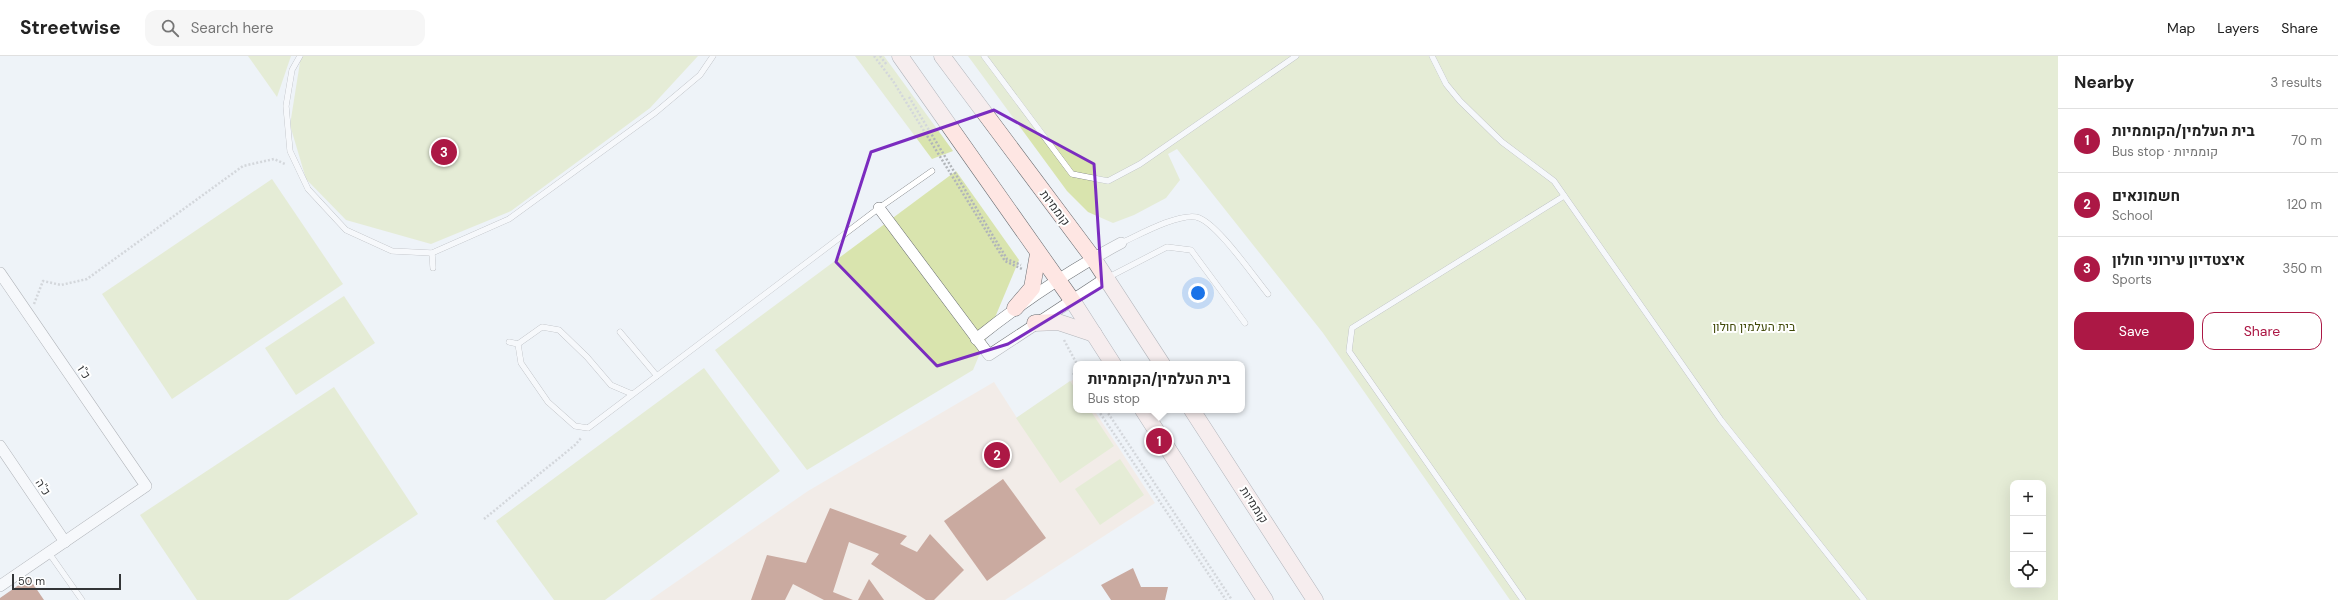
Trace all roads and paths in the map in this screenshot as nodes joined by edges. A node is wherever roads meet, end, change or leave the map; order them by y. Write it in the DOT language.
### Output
graph roads {
  1 [pos="300,56"];
  2 [pos="713,56"];
  3 [pos="874,56"];
  4 [pos="880,56"];
  5 [pos="942,56"];
  6 [pos="984,56"];
  7 [pos="1296,56"];
  8 [pos="1432,56"];
  9 [pos="894,62"];
  10 [pos="906,92"];
  11 [pos="299,169"];
  12 [pos="932,171"];
  13 [pos="1564,196"];
  14 [pos="879,208"];
  15 [pos="1121,243"];
  16 [pos="432,253"];
  17 [pos="1038,254"];
  18 [pos="1093,258"];
  19 [pos="433,268"];
  20 [pos="0,273"];
  21 [pos="1034,273"];
  22 [pos="1106,278"];
  23 [pos="1057,282"];
  24 [pos="1268,294"];
  25 [pos="1072,300"];
  26 [pos="1015,308"];
  27 [pos="24,309"];
  28 [pos="1035,323"];
  29 [pos="1245,323"];
  30 [pos="620,332"];
  31 [pos="1094,334"];
  32 [pos="976,339"];
  33 [pos="1064,340"];
  34 [pos="509,342"];
  35 [pos="518,344"];
  36 [pos="1074,361"];
  37 [pos="1111,361"];
  38 [pos="1160,361"];
  39 [pos="657,376"];
  40 [pos="632,394"];
  41 [pos="1100,413"];
  42 [pos="1108,413"];
  43 [pos="1145,413"];
  44 [pos="1194,413"];
  45 [pos="588,428"];
  46 [pos="0,446"];
  47 [pos="484,519"];
  48 [pos="65,542"];
  49 [pos="49,553"];
  50 [pos="0,586"];
  51 [pos="82,600"];
  52 [pos="1226,600"];
  53 [pos="1232,600"];
  54 [pos="1265,600"];
  55 [pos="1315,600"];
  56 [pos="1523,600"];
  57 [pos="1864,600"];
  1 -- 11 [label="lane"];
  2 -- 16 [label="lane"];
  3 -- 21 [label="path"];
  4 -- 9 [label="path"];
  5 -- 18 [label="main road, קוממיות"];
  6 -- 7 [label="lane"];
  8 -- 13 [label="lane"];
  9 -- 17 [label="main road"];
  10 -- 21 [label="path"];
  11 -- 16 [label="lane"];
  11 -- 27 [label="path"];
  12 -- 14 [label="lane"];
  13 -- 56 [label="lane"];
  13 -- 57 [label="lane"];
  14 -- 32 [label="street"];
  14 -- 39 [label="lane"];
  15 -- 18 [label="street"];
  15 -- 24 [label="lane"];
  16 -- 19 [label="lane"];
  17 -- 21 [label="main road"];
  17 -- 23 [label="main road"];
  18 -- 22 [label="main road, קוממיות"];
  18 -- 23 [label="street"];
  20 -- 27 [label="street, כ\"ו"];
  21 -- 26 [label="main road"];
  22 -- 25 [label="street"];
  22 -- 29 [label="lane"];
  22 -- 38 [label="main road, קוממיות"];
  23 -- 25 [label="main road"];
  23 -- 26 [label="street"];
  25 -- 28 [label="street"];
  25 -- 31 [label="main road"];
  26 -- 32 [label="street"];
  27 -- 48 [label="street, כ\"ו"];
  28 -- 31 [label="main road"];
  28 -- 32 [label="street"];
  30 -- 39 [label="lane"];
  31 -- 37 [label="main road"];
  33 -- 36 [label="path"];
  34 -- 35 [label="lane"];
  35 -- 40 [label="lane"];
  35 -- 45 [label="lane"];
  39 -- 40 [label="lane"];
  40 -- 45 [label="lane"];
  41 -- 52 [label="path"];
  42 -- 53 [label="path"];
  43 -- 54 [label="main road"];
  44 -- 55 [label="main road, קוממיות"];
  45 -- 47 [label="path"];
  46 -- 48 [label="street, כ\"ה"];
  48 -- 49 [label="street"];
  49 -- 50 [label="street"];
  49 -- 51 [label="lane"];
}
